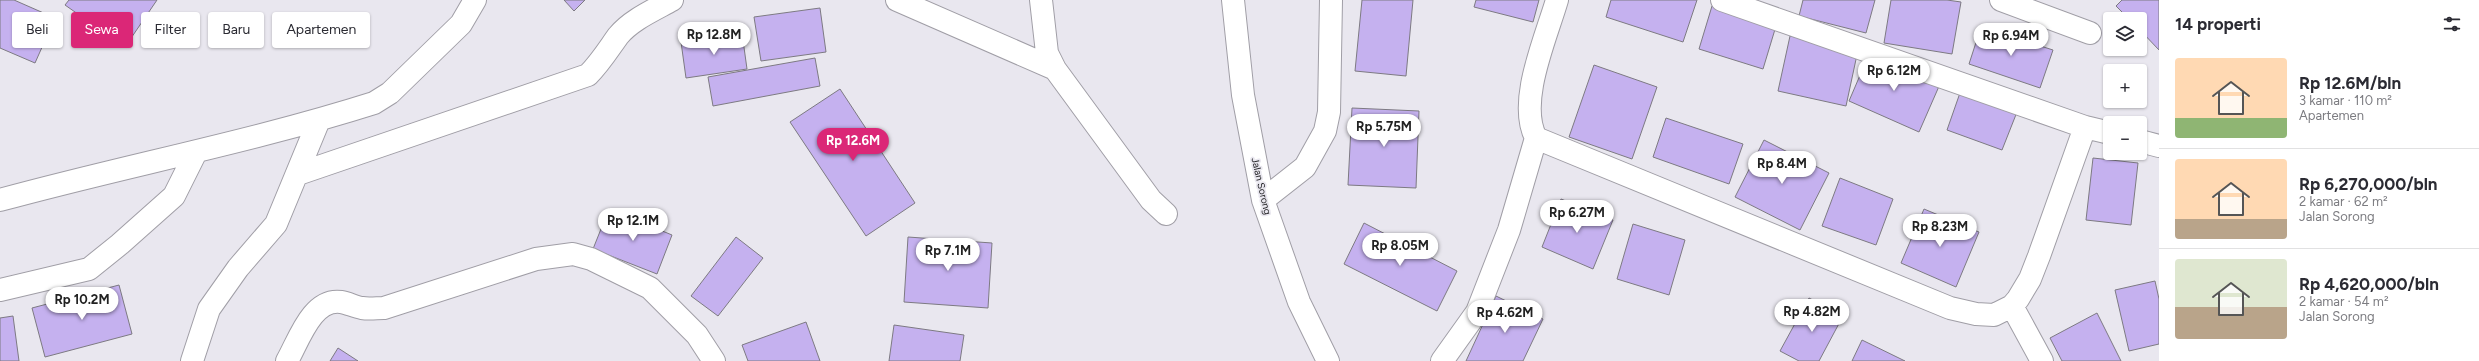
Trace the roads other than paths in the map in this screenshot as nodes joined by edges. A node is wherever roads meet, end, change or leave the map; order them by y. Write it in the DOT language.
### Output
graph roads {
  1 [pos="475,0"];
  2 [pos="672,0"];
  3 [pos="897,0"];
  4 [pos="1041,0"];
  5 [pos="1233,0"];
  6 [pos="1331,0"];
  7 [pos="1557,0"];
  8 [pos="1722,0"];
  9 [pos="2001,0"];
  10 [pos="2090,34"];
  11 [pos="1055,69"];
  12 [pos="319,120"];
  13 [pos="2085,127"];
  14 [pos="2103,131"];
  15 [pos="1536,138"];
  16 [pos="2147,143"];
  17 [pos="2159,146"];
  18 [pos="196,152"];
  19 [pos="298,174"];
  20 [pos="0,200"];
  21 [pos="1263,200"];
  22 [pos="1166,214"];
  23 [pos="0,290"];
  24 [pos="2012,306"];
  25 [pos="192,361"];
  26 [pos="287,361"];
  27 [pos="714,361"];
  28 [pos="1328,361"];
  29 [pos="1442,361"];
  30 [pos="2042,361"];
  1 -- 12 [label="street"];
  2 -- 19 [label="street"];
  3 -- 11 [label="street"];
  4 -- 11 [label="street"];
  5 -- 21 [label="street, Jalan Sorong"];
  6 -- 21 [label="street"];
  7 -- 15 [label="street"];
  8 -- 13 [label="street"];
  9 -- 10 [label="street"];
  11 -- 22 [label="street"];
  12 -- 18 [label="street"];
  12 -- 19 [label="street"];
  13 -- 14 [label="street"];
  13 -- 24 [label="street"];
  15 -- 24 [label="street"];
  15 -- 29 [label="street"];
  16 -- 17 [label="street"];
  18 -- 20 [label="street"];
  18 -- 23 [label="street"];
  19 -- 25 [label="street"];
  21 -- 28 [label="street, Jalan Sorong"];
  24 -- 30 [label="street"];
  26 -- 27 [label="street"];
}
